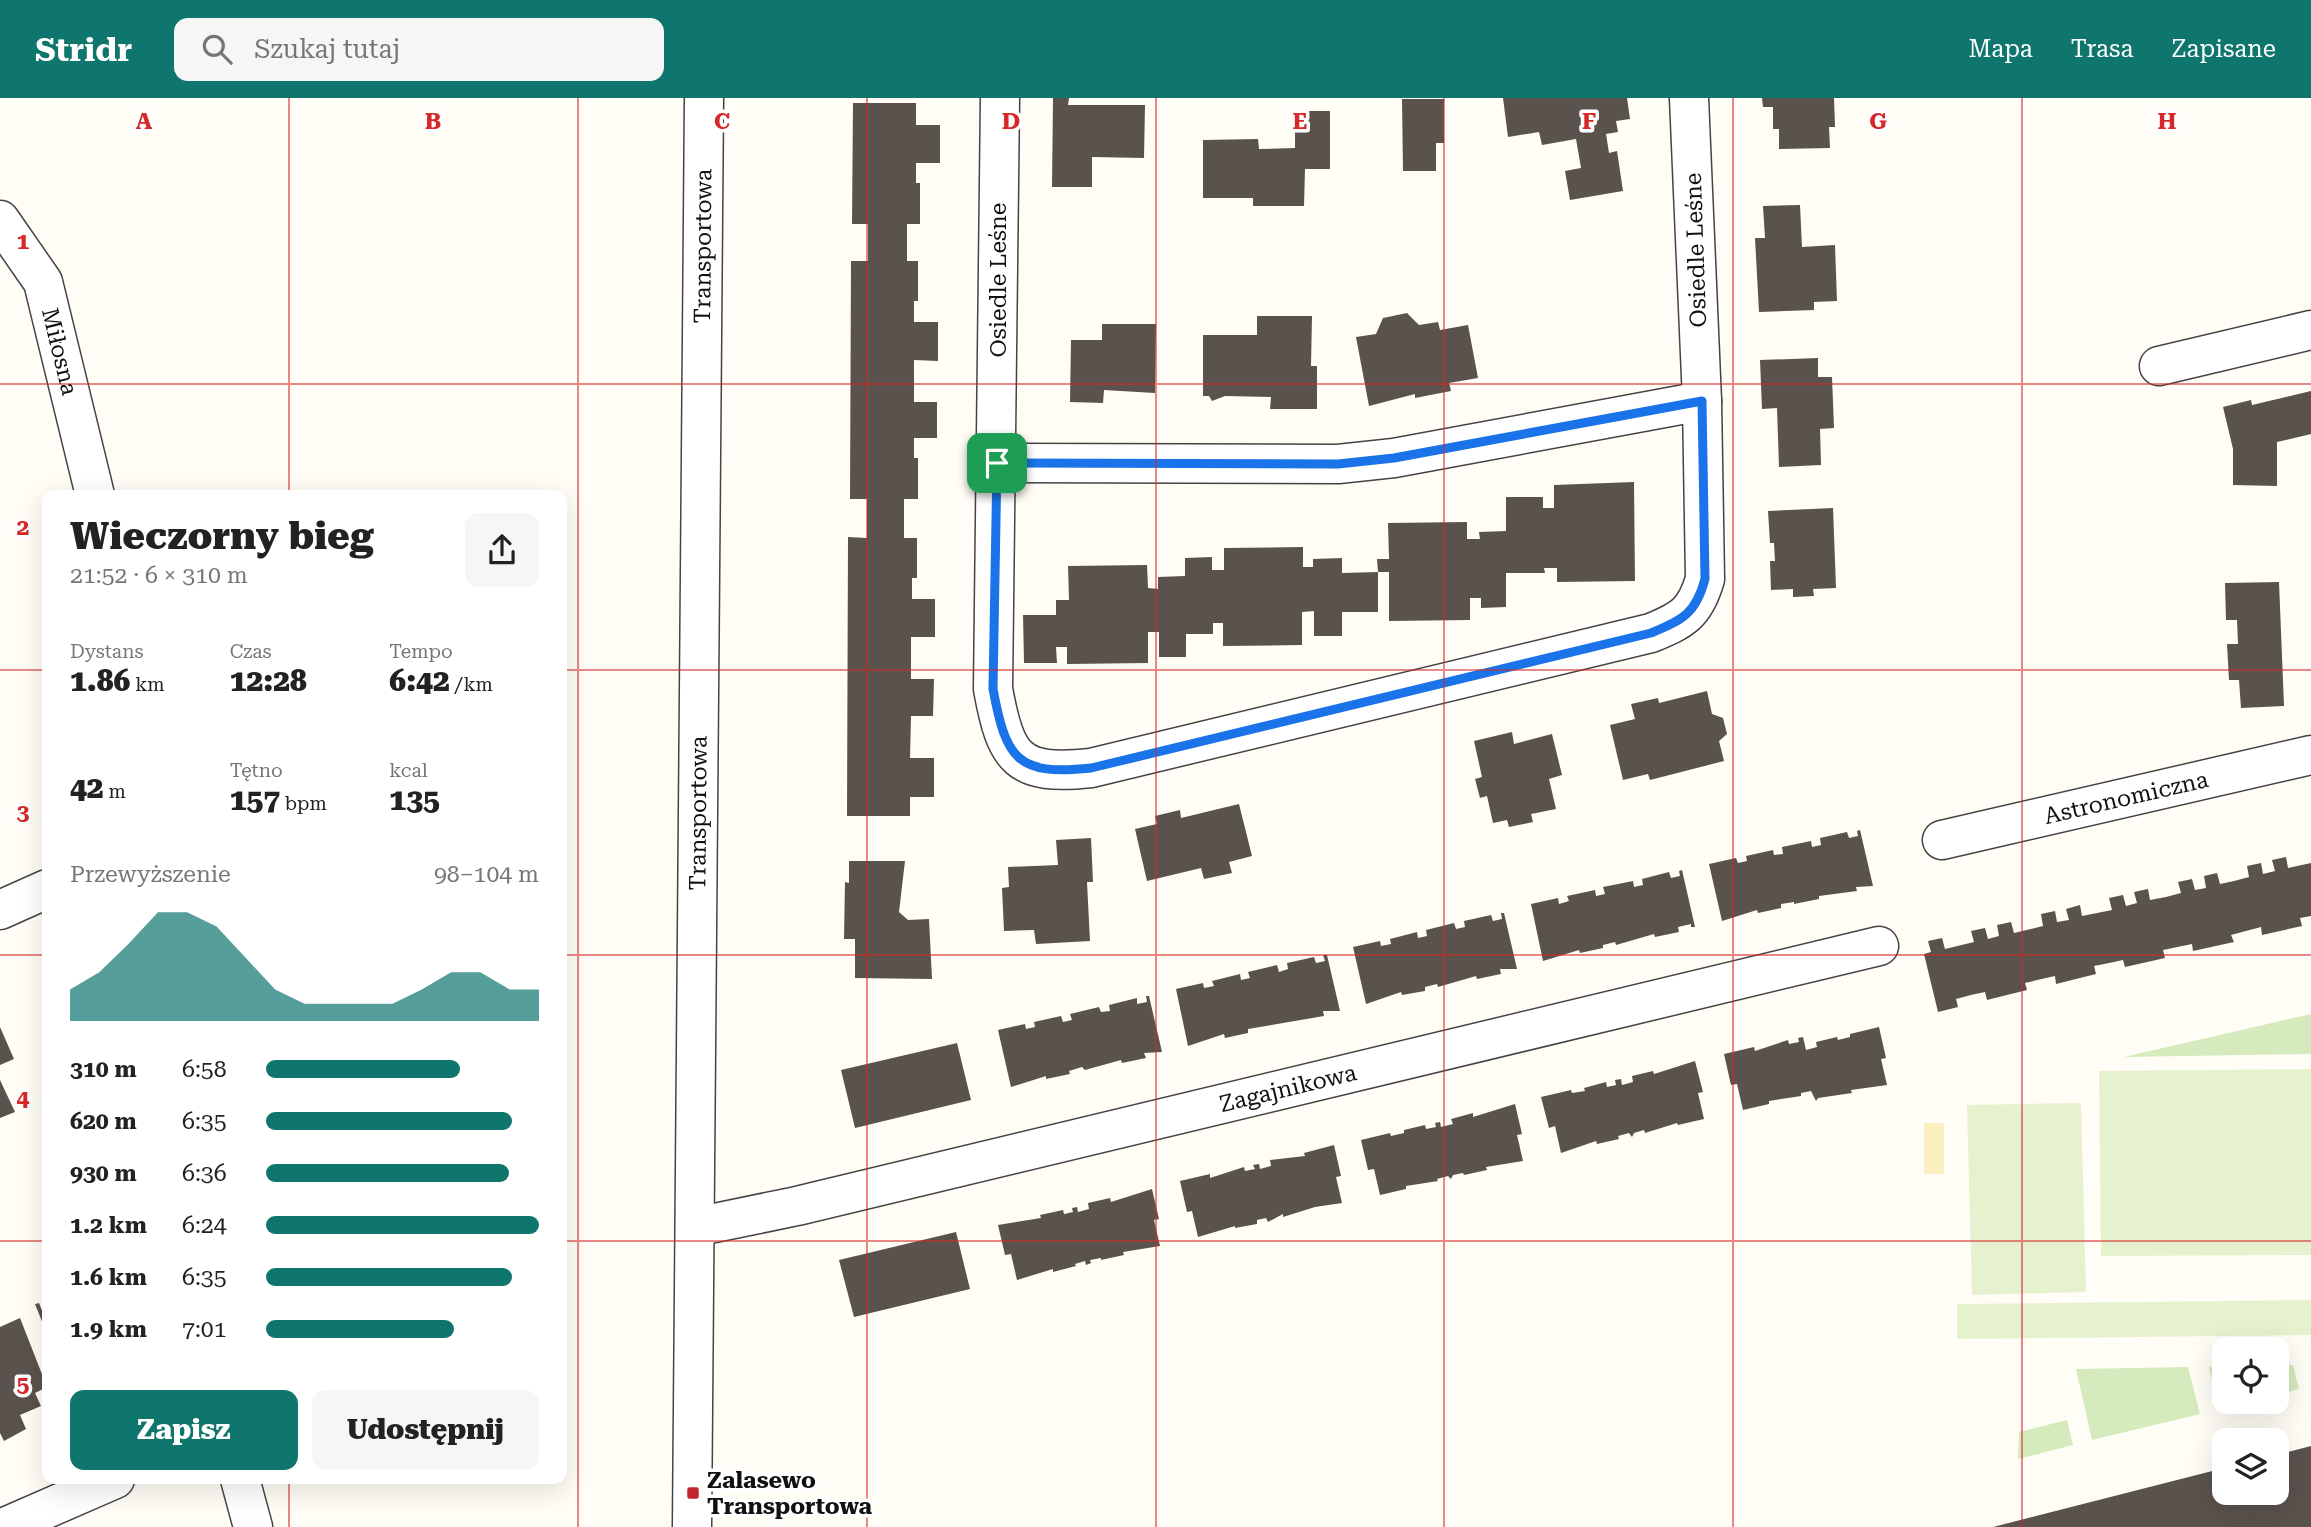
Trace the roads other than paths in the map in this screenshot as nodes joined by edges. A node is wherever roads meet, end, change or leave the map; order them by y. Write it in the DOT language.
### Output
graph roads {
  1 [pos="704,98"];
  2 [pos="1000,98"];
  3 [pos="1689,98"];
  4 [pos="0,220"];
  5 [pos="2311,330"];
  6 [pos="2159,366"];
  7 [pos="1702,401"];
  8 [pos="997,463"];
  9 [pos="94,490"];
  10 [pos="2311,755"];
  11 [pos="1942,840"];
  12 [pos="42,891"];
  13 [pos="0,910"];
  14 [pos="1879,946"];
  15 [pos="695,1227"];
  16 [pos="104,1484"];
  17 [pos="241,1484"];
  18 [pos="5,1527"];
  19 [pos="253,1527"];
  20 [pos="692,1527"];
  1 -- 15 [label="street, Transportowa"];
  2 -- 8 [label="street, Osiedle Leśne"];
  3 -- 7 [label="street, Osiedle Leśne"];
  4 -- 9 [label="street, Miłosna"];
  5 -- 6 [label="street"];
  7 -- 8 [label="street"];
  7 -- 8 [label="street, Osiedle Leśne"];
  10 -- 11 [label="street, Astronomiczna"];
  12 -- 13 [label="street"];
  14 -- 15 [label="street, Zagajnikowa"];
  15 -- 20 [label="street, Transportowa"];
  16 -- 18 [label="street"];
  17 -- 19 [label="street"];
}
